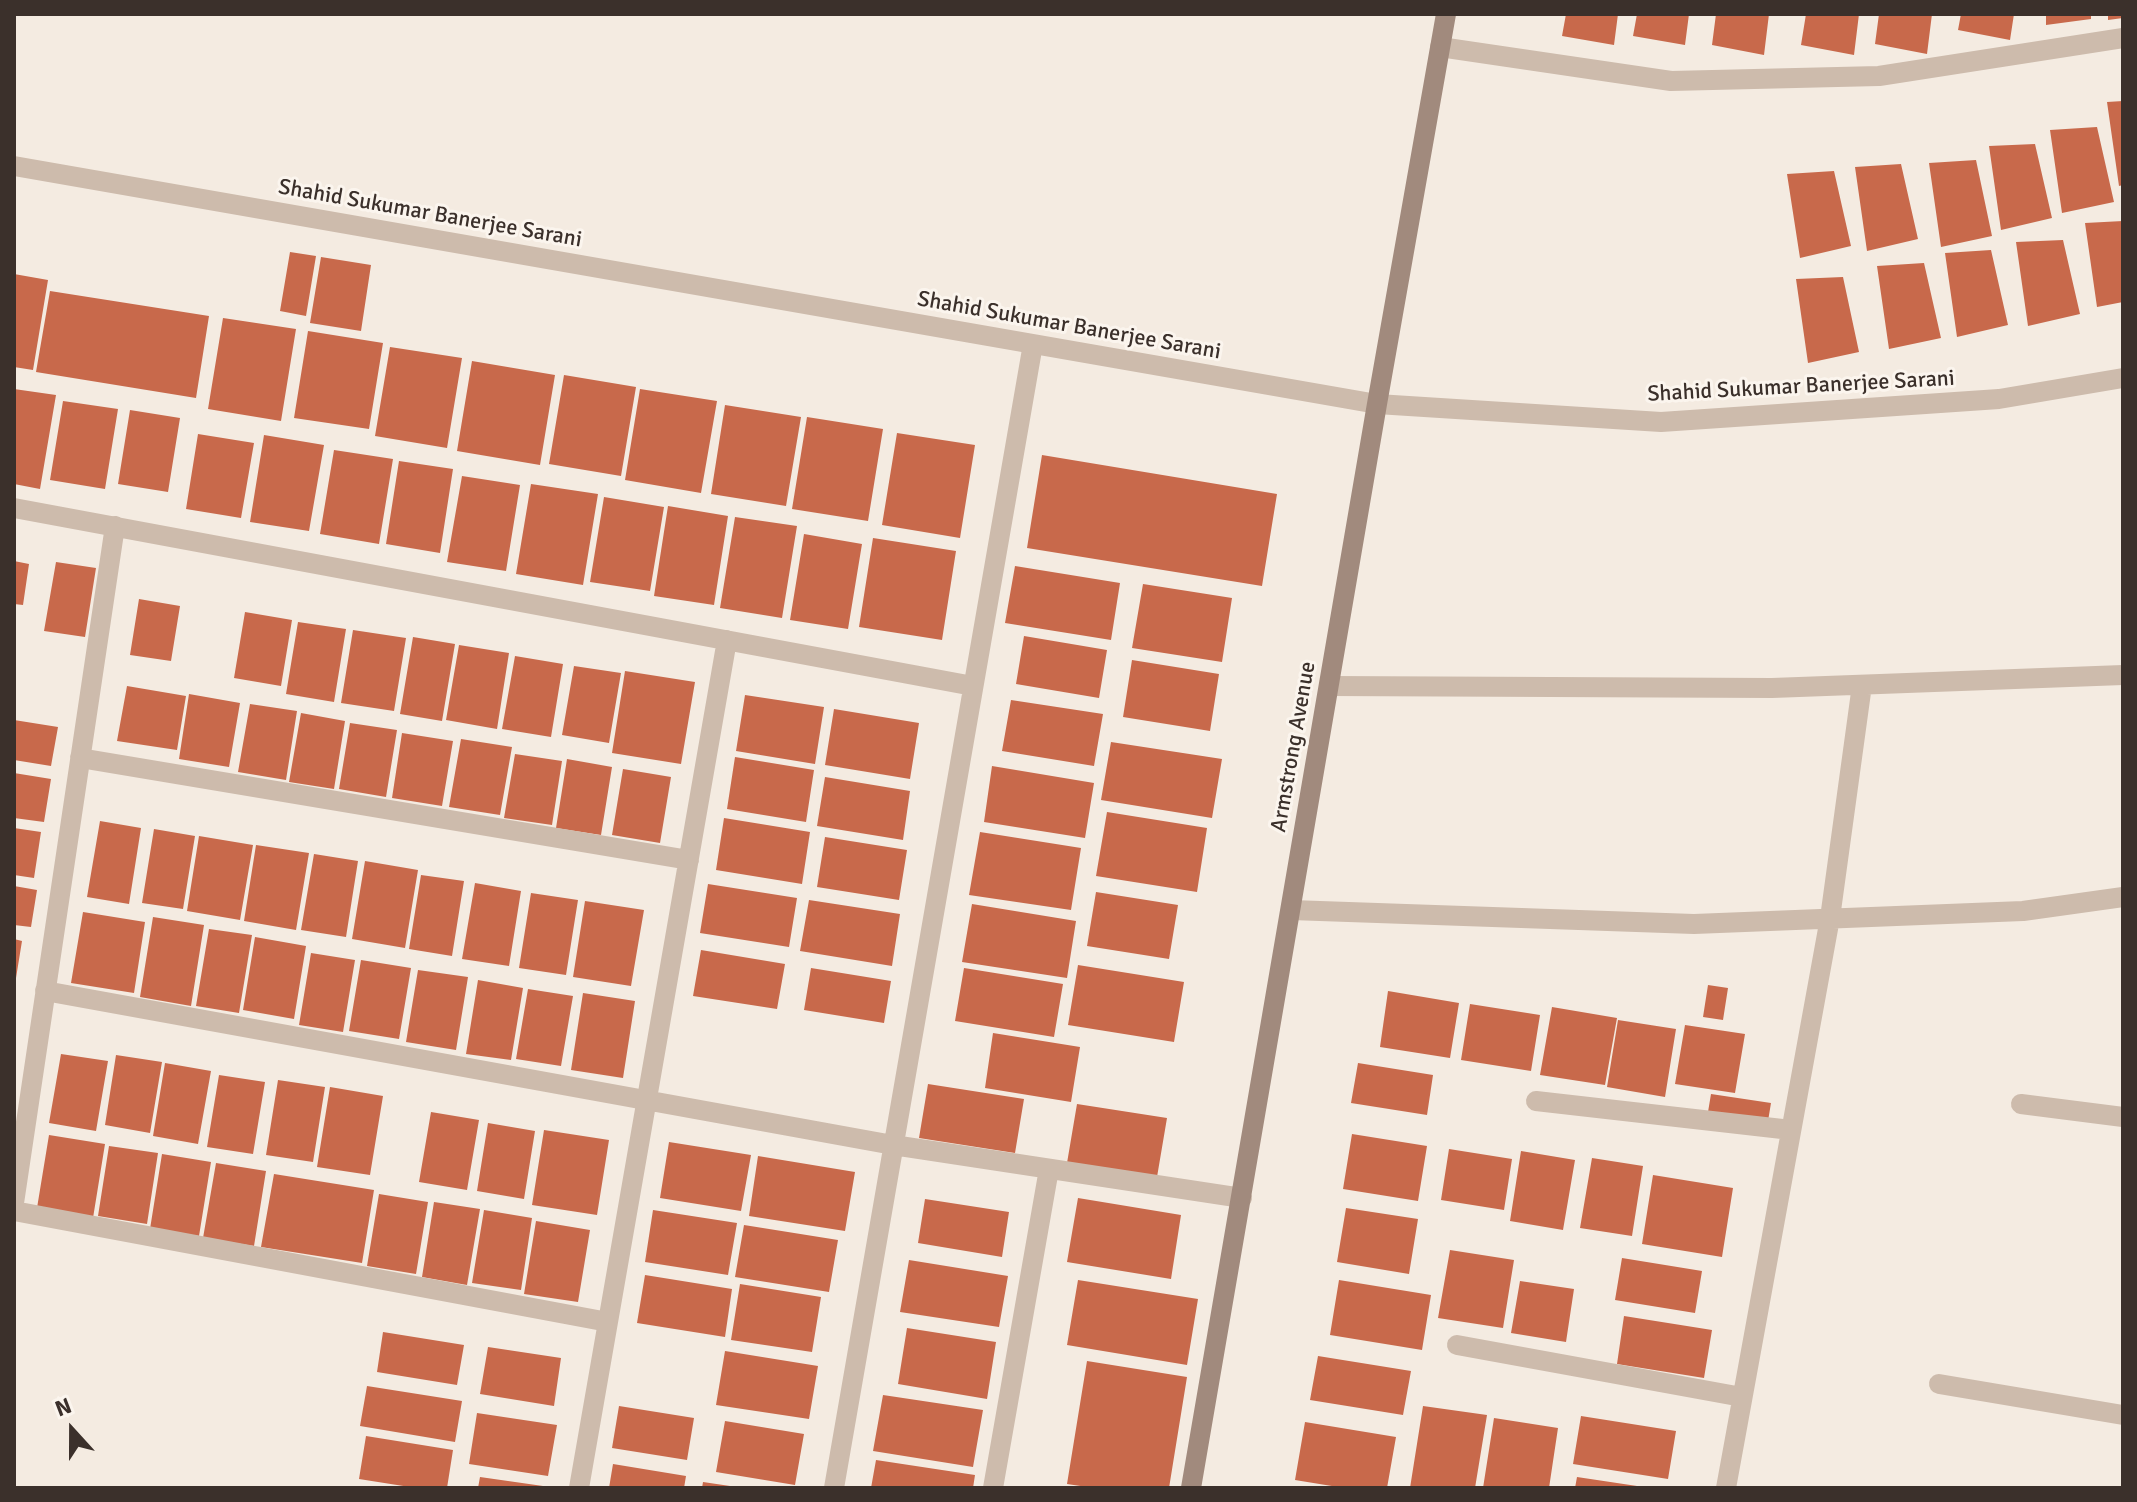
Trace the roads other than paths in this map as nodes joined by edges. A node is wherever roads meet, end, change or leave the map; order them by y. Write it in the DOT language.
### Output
graph roads {
  1 [pos="1446,14"];
  2 [pos="2123,38"];
  3 [pos="1440,47"];
  4 [pos="14,166"];
  5 [pos="1033,344"];
  6 [pos="2123,378"];
  7 [pos="1377,404"];
  8 [pos="14,508"];
  9 [pos="115,526"];
  10 [pos="727,640"];
  11 [pos="2123,675"];
  12 [pos="1862,685"];
  13 [pos="973,686"];
  14 [pos="1329,686"];
  15 [pos="80,758"];
  16 [pos="689,860"];
  17 [pos="2123,897"];
  18 [pos="1291,910"];
  19 [pos="1830,918"];
  20 [pos="45,991"];
  21 [pos="647,1100"];
  22 [pos="1536,1101"];
  23 [pos="2021,1104"];
  24 [pos="2123,1117"];
  25 [pos="1791,1130"];
  26 [pos="893,1145"];
  27 [pos="1049,1169"];
  28 [pos="1242,1198"];
  29 [pos="14,1203"];
  30 [pos="14,1211"];
  31 [pos="608,1322"];
  32 [pos="1457,1345"];
  33 [pos="1939,1384"];
  34 [pos="1742,1397"];
  35 [pos="2123,1415"];
  36 [pos="579,1488"];
  37 [pos="834,1488"];
  38 [pos="993,1488"];
  39 [pos="1191,1488"];
  40 [pos="1726,1488"];
  1 -- 3 [label="street, Armstrong Avenue"];
  2 -- 3 [label="street"];
  3 -- 7 [label="street, Armstrong Avenue"];
  4 -- 5 [label="street, Shahid Sukumar Banerjee Sarani"];
  5 -- 7 [label="street, Shahid Sukumar Banerjee Sarani"];
  5 -- 13 [label="street"];
  6 -- 7 [label="street, Shahid Sukumar Banerjee Sarani"];
  7 -- 14 [label="street, Armstrong Avenue"];
  8 -- 9 [label="street"];
  9 -- 10 [label="street"];
  9 -- 15 [label="street"];
  10 -- 13 [label="street"];
  10 -- 16 [label="street"];
  11 -- 12 [label="street"];
  12 -- 14 [label="street"];
  12 -- 19 [label="street"];
  13 -- 26 [label="street"];
  14 -- 18 [label="street, Armstrong Avenue"];
  15 -- 16 [label="street"];
  15 -- 20 [label="street"];
  16 -- 21 [label="street"];
  17 -- 19 [label="street"];
  18 -- 19 [label="street"];
  18 -- 28 [label="street, Armstrong Avenue"];
  19 -- 25 [label="street"];
  20 -- 21 [label="street"];
  20 -- 29 [label="street"];
  21 -- 26 [label="street"];
  21 -- 31 [label="street"];
  22 -- 25 [label="street"];
  23 -- 24 [label="street"];
  25 -- 34 [label="street"];
  26 -- 27 [label="street"];
  26 -- 37 [label="street"];
  27 -- 28 [label="street"];
  27 -- 38 [label="street"];
  28 -- 39 [label="street, Armstrong Avenue"];
  30 -- 31 [label="street"];
  31 -- 36 [label="street"];
  32 -- 34 [label="street"];
  33 -- 35 [label="street"];
  34 -- 40 [label="street"];
}
